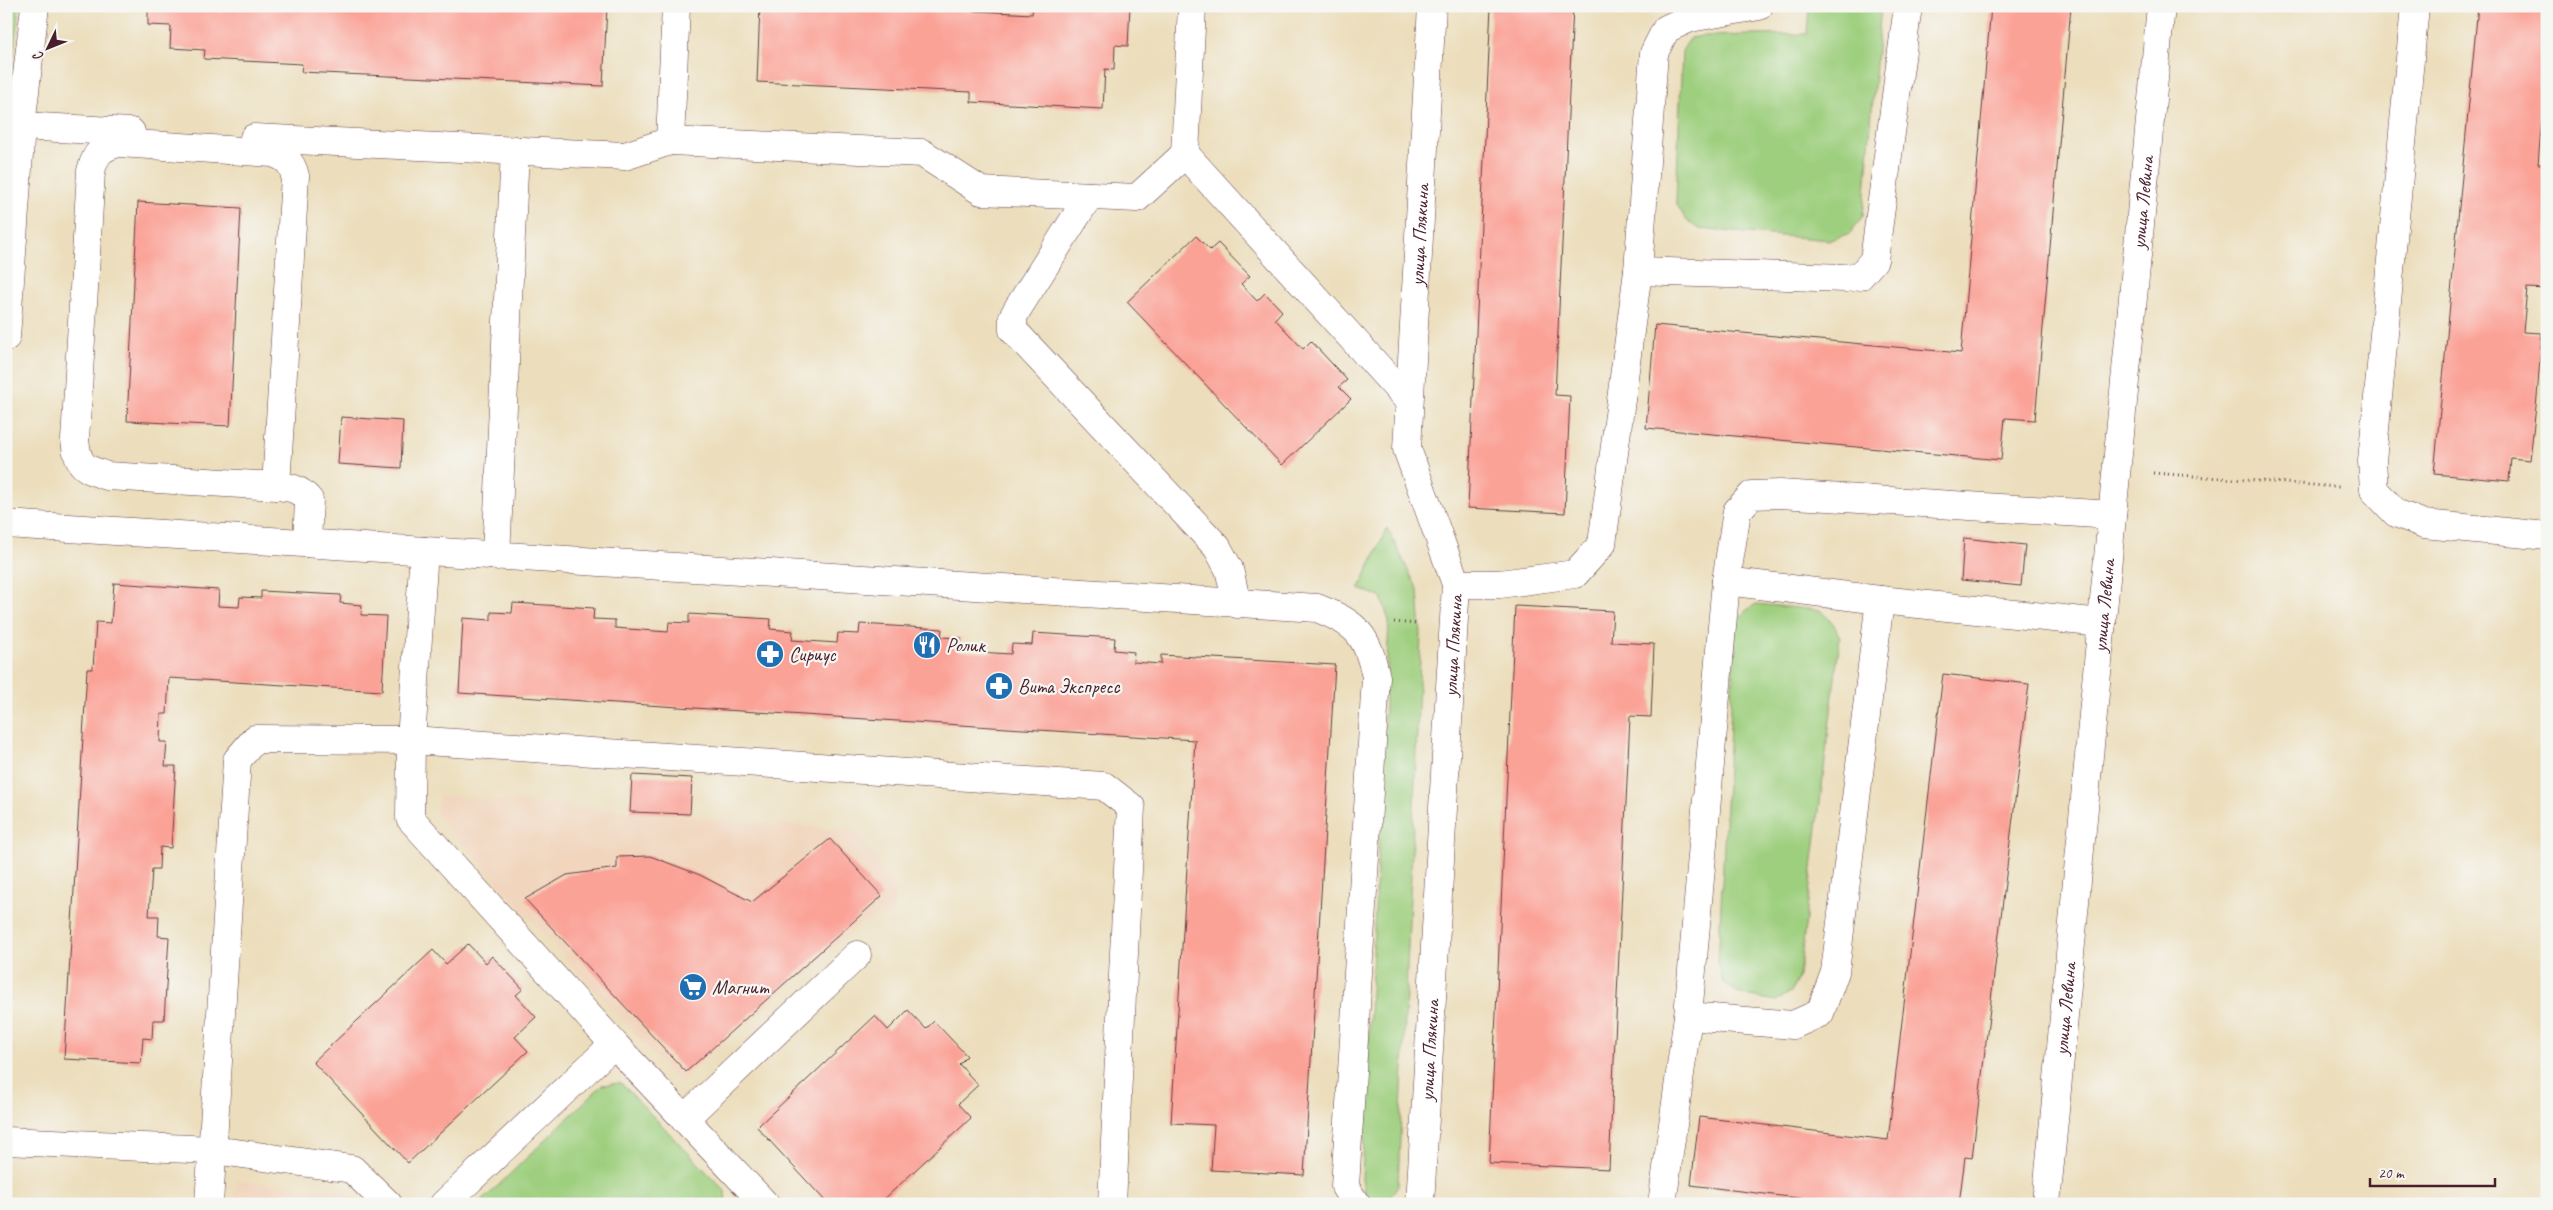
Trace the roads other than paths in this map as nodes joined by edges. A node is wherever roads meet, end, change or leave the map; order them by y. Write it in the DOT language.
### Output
graph roads {
  1 [pos="35,6"];
  2 [pos="676,6"];
  3 [pos="1192,6"];
  4 [pos="1432,6"];
  5 [pos="1758,6"];
  6 [pos="1908,6"];
  7 [pos="2161,6"];
  8 [pos="2415,6"];
  9 [pos="21,126"];
  10 [pos="670,141"];
  11 [pos="515,150"];
  12 [pos="1185,154"];
  13 [pos="1089,196"];
  14 [pos="1638,271"];
  15 [pos="6,337"];
  16 [pos="1410,401"];
  17 [pos="276,486"];
  18 [pos="2112,515"];
  19 [pos="6,524"];
  20 [pos="2547,536"];
  21 [pos="308,544"];
  22 [pos="424,551"];
  23 [pos="496,556"];
  24 [pos="1726,581"];
  25 [pos="1456,584"];
  26 [pos="1880,600"];
  27 [pos="1237,604"];
  28 [pos="2102,624"];
  29 [pos="411,740"];
  30 [pos="857,955"];
  31 [pos="1688,1016"];
  32 [pos="614,1044"];
  33 [pos="684,1119"];
  34 [pos="6,1141"];
  35 [pos="213,1150"];
  36 [pos="209,1204"];
  37 [pos="388,1204"];
  38 [pos="444,1204"];
  39 [pos="765,1204"];
  40 [pos="1112,1204"];
  41 [pos="1356,1204"];
  42 [pos="1420,1204"];
  43 [pos="1662,1204"];
  44 [pos="2046,1204"];
  1 -- 9 [label="street"];
  2 -- 10 [label="street"];
  3 -- 12 [label="street"];
  4 -- 16 [label="street, улица Плякина"];
  5 -- 14 [label="street"];
  6 -- 14 [label="street"];
  7 -- 18 [label="street, улица Левина"];
  8 -- 20 [label="street"];
  9 -- 11 [label="street"];
  9 -- 15 [label="street"];
  10 -- 11 [label="street"];
  10 -- 13 [label="street"];
  11 -- 23 [label="street"];
  12 -- 13 [label="street"];
  12 -- 16 [label="street"];
  13 -- 27 [label="street"];
  14 -- 25 [label="street"];
  16 -- 25 [label="street, улица Плякина"];
  17 -- 17 [label="street"];
  17 -- 21 [label="street"];
  18 -- 24 [label="street"];
  18 -- 28 [label="street, улица Левина"];
  19 -- 21 [label="street"];
  21 -- 22 [label="street"];
  22 -- 23 [label="street"];
  22 -- 29 [label="street"];
  23 -- 27 [label="street"];
  24 -- 26 [label="street"];
  24 -- 31 [label="street"];
  25 -- 42 [label="street, улица Плякина"];
  26 -- 28 [label="street"];
  26 -- 31 [label="street"];
  27 -- 41 [label="street"];
  28 -- 44 [label="street, улица Левина"];
  29 -- 32 [label="street"];
  29 -- 35 [label="street"];
  29 -- 40 [label="street"];
  30 -- 33 [label="street"];
  31 -- 43 [label="street"];
  32 -- 33 [label="street"];
  32 -- 38 [label="street"];
  33 -- 39 [label="street"];
  34 -- 35 [label="street"];
  35 -- 36 [label="street"];
  35 -- 37 [label="street"];
}
